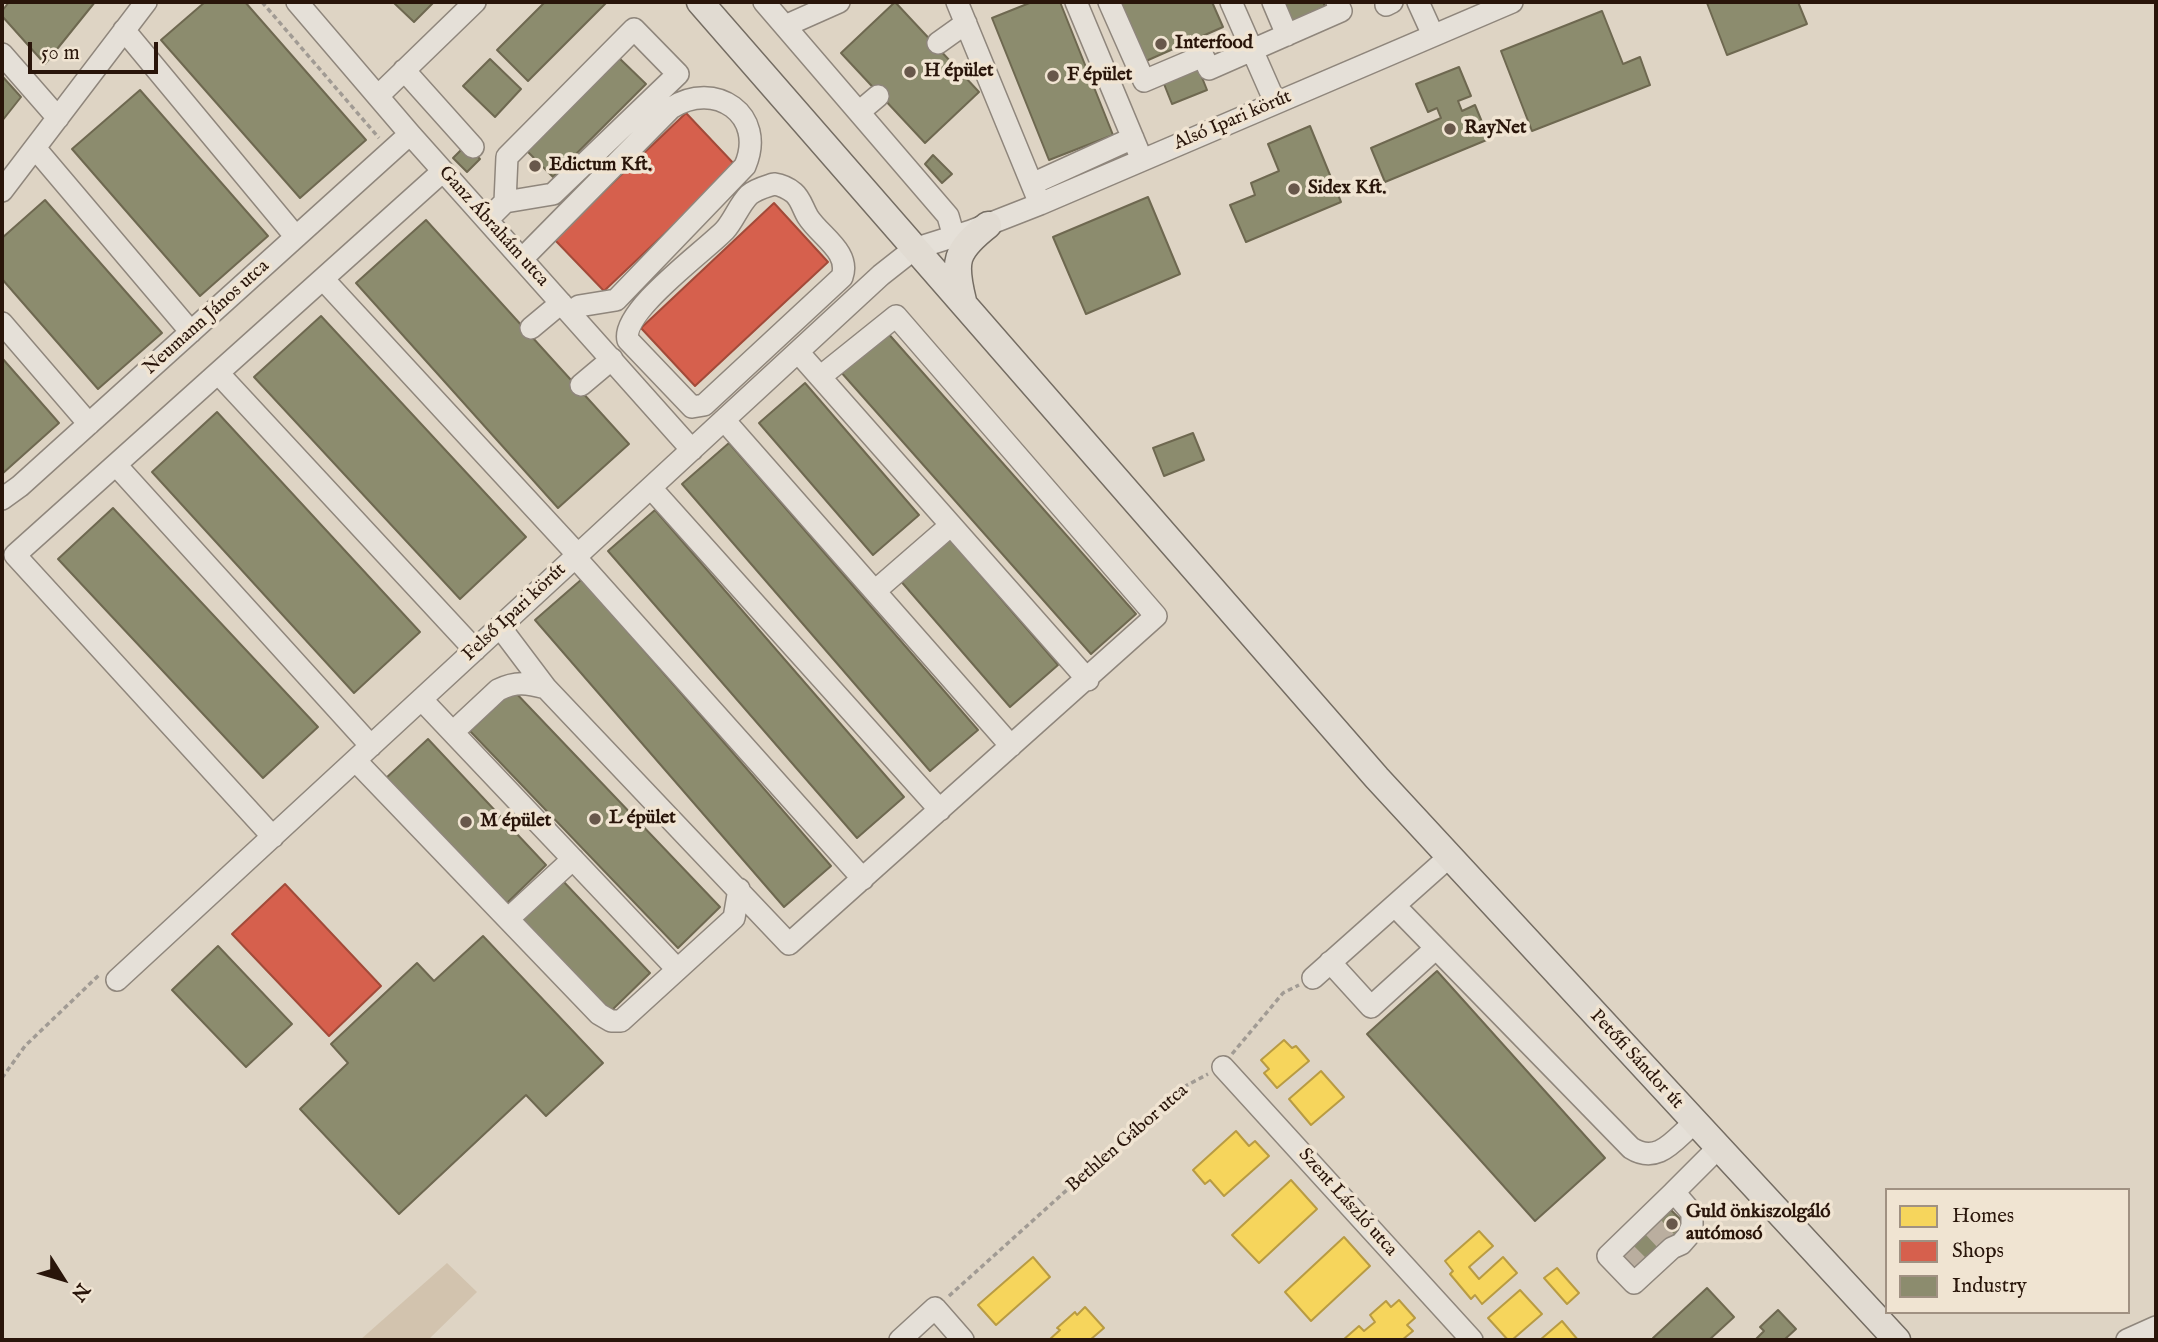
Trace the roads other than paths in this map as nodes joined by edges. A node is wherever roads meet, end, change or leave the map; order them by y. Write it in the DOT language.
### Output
graph roads {
  1 [pos="146,2"];
  2 [pos="297,2"];
  3 [pos="475,2"];
  4 [pos="700,2"];
  5 [pos="764,2"];
  6 [pos="839,2"];
  7 [pos="1076,2"];
  8 [pos="1110,2"];
  9 [pos="1231,2"];
  10 [pos="1273,2"];
  11 [pos="1338,2"];
  12 [pos="1418,2"];
  13 [pos="1511,2"];
  14 [pos="961,8"];
  15 [pos="786,26"];
  16 [pos="124,30"];
  17 [pos="1287,34"];
  18 [pos="1433,35"];
  19 [pos="938,43"];
  20 [pos="1253,50"];
  21 [pos="2,54"];
  22 [pos="404,70"];
  23 [pos="378,96"];
  24 [pos="878,96"];
  25 [pos="1275,102"];
  26 [pos="859,112"];
  27 [pos="58,118"];
  28 [pos="410,134"];
  29 [pos="1133,138"];
  30 [pos="473,147"];
  31 [pos="35,148"];
  32 [pos="1142,160"];
  33 [pos="443,171"];
  34 [pos="1032,184"];
  35 [pos="2,191"];
  36 [pos="505,202"];
  37 [pos="1040,204"];
  38 [pos="486,220"];
  39 [pos="988,225"];
  40 [pos="296,237"];
  41 [pos="954,237"];
  42 [pos="914,248"];
  43 [pos="522,259"];
  44 [pos="323,279"];
  45 [pos="964,306"];
  46 [pos="566,308"];
  47 [pos="2,323"];
  48 [pos="531,328"];
  49 [pos="191,332"];
  50 [pos="627,334"];
  51 [pos="798,352"];
  52 [pos="608,355"];
  53 [pos="218,373"];
  54 [pos="820,377"];
  55 [pos="581,385"];
  56 [pos="688,404"];
  57 [pos="724,420"];
  58 [pos="667,422"];
  59 [pos="89,424"];
  60 [pos="692,450"];
  61 [pos="116,464"];
  62 [pos="650,488"];
  63 [pos="2,499"];
  64 [pos="951,525"];
  65 [pos="576,556"];
  66 [pos="874,591"];
  67 [pos="500,627"];
  68 [pos="475,650"];
  69 [pos="1088,680"];
  70 [pos="546,688"];
  71 [pos="422,700"];
  72 [pos="453,732"];
  73 [pos="1011,746"];
  74 [pos="363,753"];
  75 [pos="940,810"];
  76 [pos="273,837"];
  77 [pos="1449,857"];
  78 [pos="573,859"];
  79 [pos="863,879"];
  80 [pos="739,889"];
  81 [pos="1395,905"];
  82 [pos="508,919"];
  83 [pos="1435,949"];
  84 [pos="1330,962"];
  85 [pos="677,969"];
  86 [pos="124,974"];
  87 [pos="1313,978"];
  88 [pos="1223,1066"];
  89 [pos="1694,1123"];
  90 [pos="1717,1148"];
  91 [pos="1674,1192"];
  92 [pos="2156,1327"];
  93 [pos="900,1340"];
  94 [pos="963,1340"];
  95 [pos="1472,1340"];
  96 [pos="1897,1340"];
  97 [pos="2127,1340"];
  1 -- 16 [label="street"];
  2 -- 23 [label="street, Ganz Ábrahám utca"];
  3 -- 22 [label="street"];
  4 -- 42 [label="main road, Petőfi Sándor út"];
  5 -- 15 [label="street"];
  6 -- 15 [label="street"];
  7 -- 29 [label="street"];
  8 -- 20 [label="street"];
  9 -- 20 [label="street"];
  10 -- 17 [label="street"];
  11 -- 17 [label="street"];
  12 -- 18 [label="street"];
  13 -- 18 [label="street, Alsó Ipari körút"];
  14 -- 19 [label="street"];
  14 -- 34 [label="street"];
  15 -- 26 [label="street"];
  16 -- 27 [label="street"];
  16 -- 40 [label="street"];
  17 -- 20 [label="street"];
  18 -- 25 [label="street, Alsó Ipari körút"];
  20 -- 25 [label="street"];
  21 -- 27 [label="street"];
  22 -- 23 [label="street"];
  22 -- 30 [label="street"];
  23 -- 28 [label="street, Ganz Ábrahám utca"];
  24 -- 26 [label="street"];
  25 -- 32 [label="street, Alsó Ipari körút"];
  26 -- 41 [label="street"];
  27 -- 31 [label="street"];
  28 -- 33 [label="street, Ganz Ábrahám utca"];
  28 -- 40 [label="street, Neumann János utca"];
  29 -- 32 [label="street"];
  29 -- 34 [label="street"];
  31 -- 35 [label="street"];
  31 -- 49 [label="street"];
  32 -- 37 [label="street, Alsó Ipari körút"];
  33 -- 38 [label="street, Ganz Ábrahám utca"];
  33 -- 44 [label="street"];
  34 -- 37 [label="street"];
  36 -- 36 [label="street"];
  36 -- 38 [label="street"];
  37 -- 39 [label="street, Alsó Ipari körút"];
  38 -- 43 [label="street, Ganz Ábrahám utca"];
  39 -- 41 [label="street, Alsó Ipari körút"];
  39 -- 45 [label="main road"];
  40 -- 49 [label="street, Neumann János utca"];
  41 -- 42 [label="street, Alsó Ipari körút"];
  42 -- 45 [label="main road, Petőfi Sándor út"];
  42 -- 51 [label="street, Felső Ipari körút"];
  43 -- 46 [label="street, Ganz Ábrahám utca"];
  43 -- 46 [label="street"];
  44 -- 53 [label="street"];
  44 -- 65 [label="street"];
  45 -- 77 [label="main road, Petőfi Sándor út"];
  46 -- 48 [label="street"];
  46 -- 52 [label="street, Ganz Ábrahám utca"];
  47 -- 59 [label="street"];
  49 -- 59 [label="street, Neumann János utca"];
  50 -- 52 [label="street"];
  50 -- 56 [label="street"];
  50 -- 56 [label="street"];
  51 -- 54 [label="street"];
  51 -- 57 [label="street, Felső Ipari körút"];
  52 -- 55 [label="street"];
  52 -- 58 [label="street, Ganz Ábrahám utca"];
  53 -- 61 [label="street"];
  53 -- 68 [label="street"];
  54 -- 64 [label="street"];
  54 -- 69 [label="street"];
  56 -- 58 [label="street"];
  57 -- 60 [label="street, Felső Ipari körút"];
  57 -- 66 [label="street"];
  58 -- 60 [label="street, Ganz Ábrahám utca"];
  59 -- 63 [label="street, Neumann János utca"];
  60 -- 62 [label="street, Felső Ipari körút"];
  61 -- 74 [label="street"];
  61 -- 76 [label="street"];
  62 -- 65 [label="street, Felső Ipari körút"];
  62 -- 75 [label="street"];
  64 -- 66 [label="street"];
  64 -- 69 [label="street"];
  65 -- 67 [label="street, Felső Ipari körút"];
  65 -- 79 [label="street"];
  66 -- 73 [label="street"];
  67 -- 68 [label="street, Felső Ipari körút"];
  67 -- 70 [label="street"];
  68 -- 71 [label="street, Felső Ipari körút"];
  69 -- 73 [label="street"];
  70 -- 72 [label="street"];
  70 -- 80 [label="street"];
  71 -- 72 [label="street"];
  71 -- 74 [label="street, Felső Ipari körút"];
  72 -- 78 [label="street"];
  73 -- 75 [label="street"];
  74 -- 76 [label="street, Felső Ipari körút"];
  74 -- 82 [label="street"];
  75 -- 79 [label="street"];
  76 -- 86 [label="street, Felső Ipari körút"];
  77 -- 81 [label="street"];
  77 -- 89 [label="main road, Petőfi Sándor út"];
  78 -- 82 [label="street"];
  78 -- 85 [label="street"];
  79 -- 80 [label="street"];
  80 -- 85 [label="street"];
  81 -- 83 [label="street"];
  81 -- 84 [label="street"];
  82 -- 85 [label="street"];
  83 -- 84 [label="street"];
  83 -- 89 [label="street"];
  84 -- 87 [label="street"];
  88 -- 95 [label="street, Szent László utca"];
  89 -- 90 [label="main road, Petőfi Sándor út"];
  90 -- 91 [label="street"];
  90 -- 96 [label="main road, Petőfi Sándor út"];
  91 -- 91 [label="street"];
  92 -- 97 [label="street"];
  93 -- 94 [label="street"];
}
